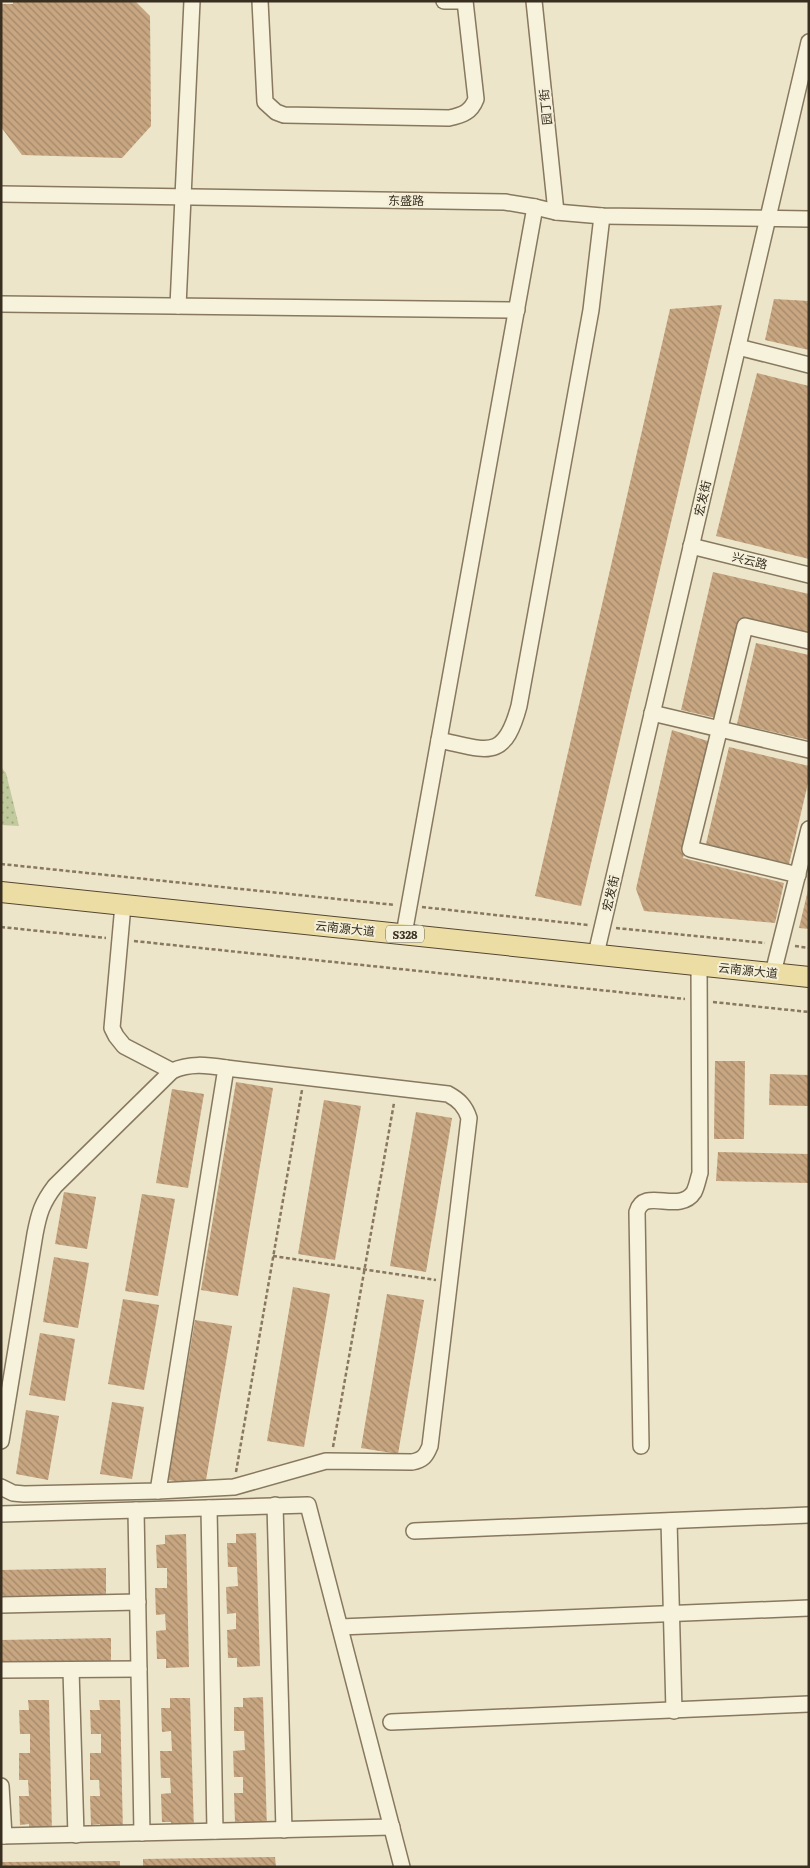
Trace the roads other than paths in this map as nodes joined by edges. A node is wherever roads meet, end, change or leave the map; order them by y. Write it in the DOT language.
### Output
graph roads {
  1 [pos="192,1"];
  2 [pos="260,1"];
  3 [pos="444,1"];
  4 [pos="465,1"];
  5 [pos="534,1"];
  6 [pos="809,42"];
  7 [pos="1,194"];
  8 [pos="183,197"];
  9 [pos="535,207"];
  10 [pos="556,212"];
  11 [pos="602,216"];
  12 [pos="768,219"];
  13 [pos="809,219"];
  14 [pos="1,304"];
  15 [pos="178,306"];
  16 [pos="517,310"];
  17 [pos="738,347"];
  18 [pos="809,365"];
  19 [pos="691,546"];
  20 [pos="809,575"];
  21 [pos="809,641"];
  22 [pos="652,714"];
  23 [pos="720,729"];
  24 [pos="439,740"];
  25 [pos="809,750"];
  26 [pos="809,829"];
  27 [pos="798,875"];
  28 [pos="1,892"];
  29 [pos="122,905"];
  30 [pos="404,934"];
  31 [pos="596,954"];
  32 [pos="699,965"];
  33 [pos="773,973"];
  34 [pos="809,977"];
  35 [pos="226,1068"];
  36 [pos="172,1071"];
  37 [pos="1,1441"];
  38 [pos="641,1446"];
  39 [pos="1,1487"];
  40 [pos="158,1491"];
  41 [pos="275,1506"];
  42 [pos="210,1508"];
  43 [pos="136,1510"];
  44 [pos="1,1514"];
  45 [pos="809,1515"];
  46 [pos="669,1521"];
  47 [pos="414,1531"];
  48 [pos="138,1602"];
  49 [pos="1,1605"];
  50 [pos="809,1608"];
  51 [pos="672,1614"];
  52 [pos="340,1627"];
  53 [pos="139,1669"];
  54 [pos="1,1670"];
  55 [pos="71,1670"];
  56 [pos="809,1704"];
  57 [pos="674,1711"];
  58 [pos="391,1722"];
  59 [pos="1,1786"];
  60 [pos="392,1827"];
  61 [pos="284,1830"];
  62 [pos="215,1831"];
  63 [pos="142,1833"];
  64 [pos="76,1835"];
  65 [pos="3,1836"];
  66 [pos="402,1867"];
  1 -- 8 [label="street"];
  2 -- 4 [label="street"];
  3 -- 4 [label="street"];
  5 -- 10 [label="street, 园丁街"];
  6 -- 12 [label="street, 宏发街"];
  7 -- 8 [label="street, 东盛路"];
  8 -- 9 [label="street, 东盛路"];
  8 -- 15 [label="street"];
  9 -- 10 [label="street, 东盛路"];
  9 -- 16 [label="street"];
  10 -- 11 [label="street, 东盛路"];
  11 -- 12 [label="street, 东盛路"];
  11 -- 24 [label="street"];
  12 -- 13 [label="street, 东盛路"];
  12 -- 17 [label="street, 宏发街"];
  14 -- 15 [label="street"];
  15 -- 16 [label="street"];
  16 -- 24 [label="street"];
  17 -- 18 [label="street"];
  17 -- 19 [label="street, 宏发街"];
  19 -- 20 [label="street, 兴云路"];
  19 -- 22 [label="street, 宏发街"];
  21 -- 23 [label="street"];
  22 -- 23 [label="street"];
  22 -- 31 [label="street, 宏发街"];
  23 -- 25 [label="street"];
  23 -- 27 [label="street"];
  24 -- 30 [label="street"];
  26 -- 27 [label="street"];
  27 -- 33 [label="street"];
  28 -- 29 [label="main road, 云南源大道 / S328"];
  29 -- 30 [label="main road, 云南源大道 / S328"];
  29 -- 36 [label="street"];
  30 -- 31 [label="main road, 云南源大道 / S328"];
  31 -- 32 [label="main road, 云南源大道 / S328"];
  32 -- 33 [label="main road, 云南源大道 / S328"];
  32 -- 38 [label="street"];
  33 -- 34 [label="main road, 云南源大道 / S328"];
  35 -- 36 [label="street"];
  35 -- 40 [label="street"];
  35 -- 40 [label="street"];
  36 -- 37 [label="street"];
  39 -- 40 [label="street"];
  41 -- 42 [label="street"];
  41 -- 52 [label="street"];
  41 -- 61 [label="street"];
  42 -- 43 [label="street"];
  42 -- 62 [label="street"];
  43 -- 44 [label="street"];
  43 -- 48 [label="street"];
  45 -- 46 [label="street"];
  46 -- 47 [label="street"];
  46 -- 51 [label="street"];
  48 -- 49 [label="street"];
  48 -- 53 [label="street"];
  50 -- 51 [label="street"];
  51 -- 52 [label="street"];
  51 -- 57 [label="street"];
  52 -- 60 [label="street"];
  53 -- 55 [label="street"];
  53 -- 63 [label="street"];
  54 -- 55 [label="street"];
  55 -- 64 [label="street"];
  56 -- 57 [label="street"];
  57 -- 58 [label="street"];
  59 -- 65 [label="street"];
  60 -- 61 [label="street"];
  60 -- 66 [label="street"];
  61 -- 62 [label="street"];
  62 -- 63 [label="street"];
  63 -- 64 [label="street"];
  64 -- 65 [label="street"];
}
